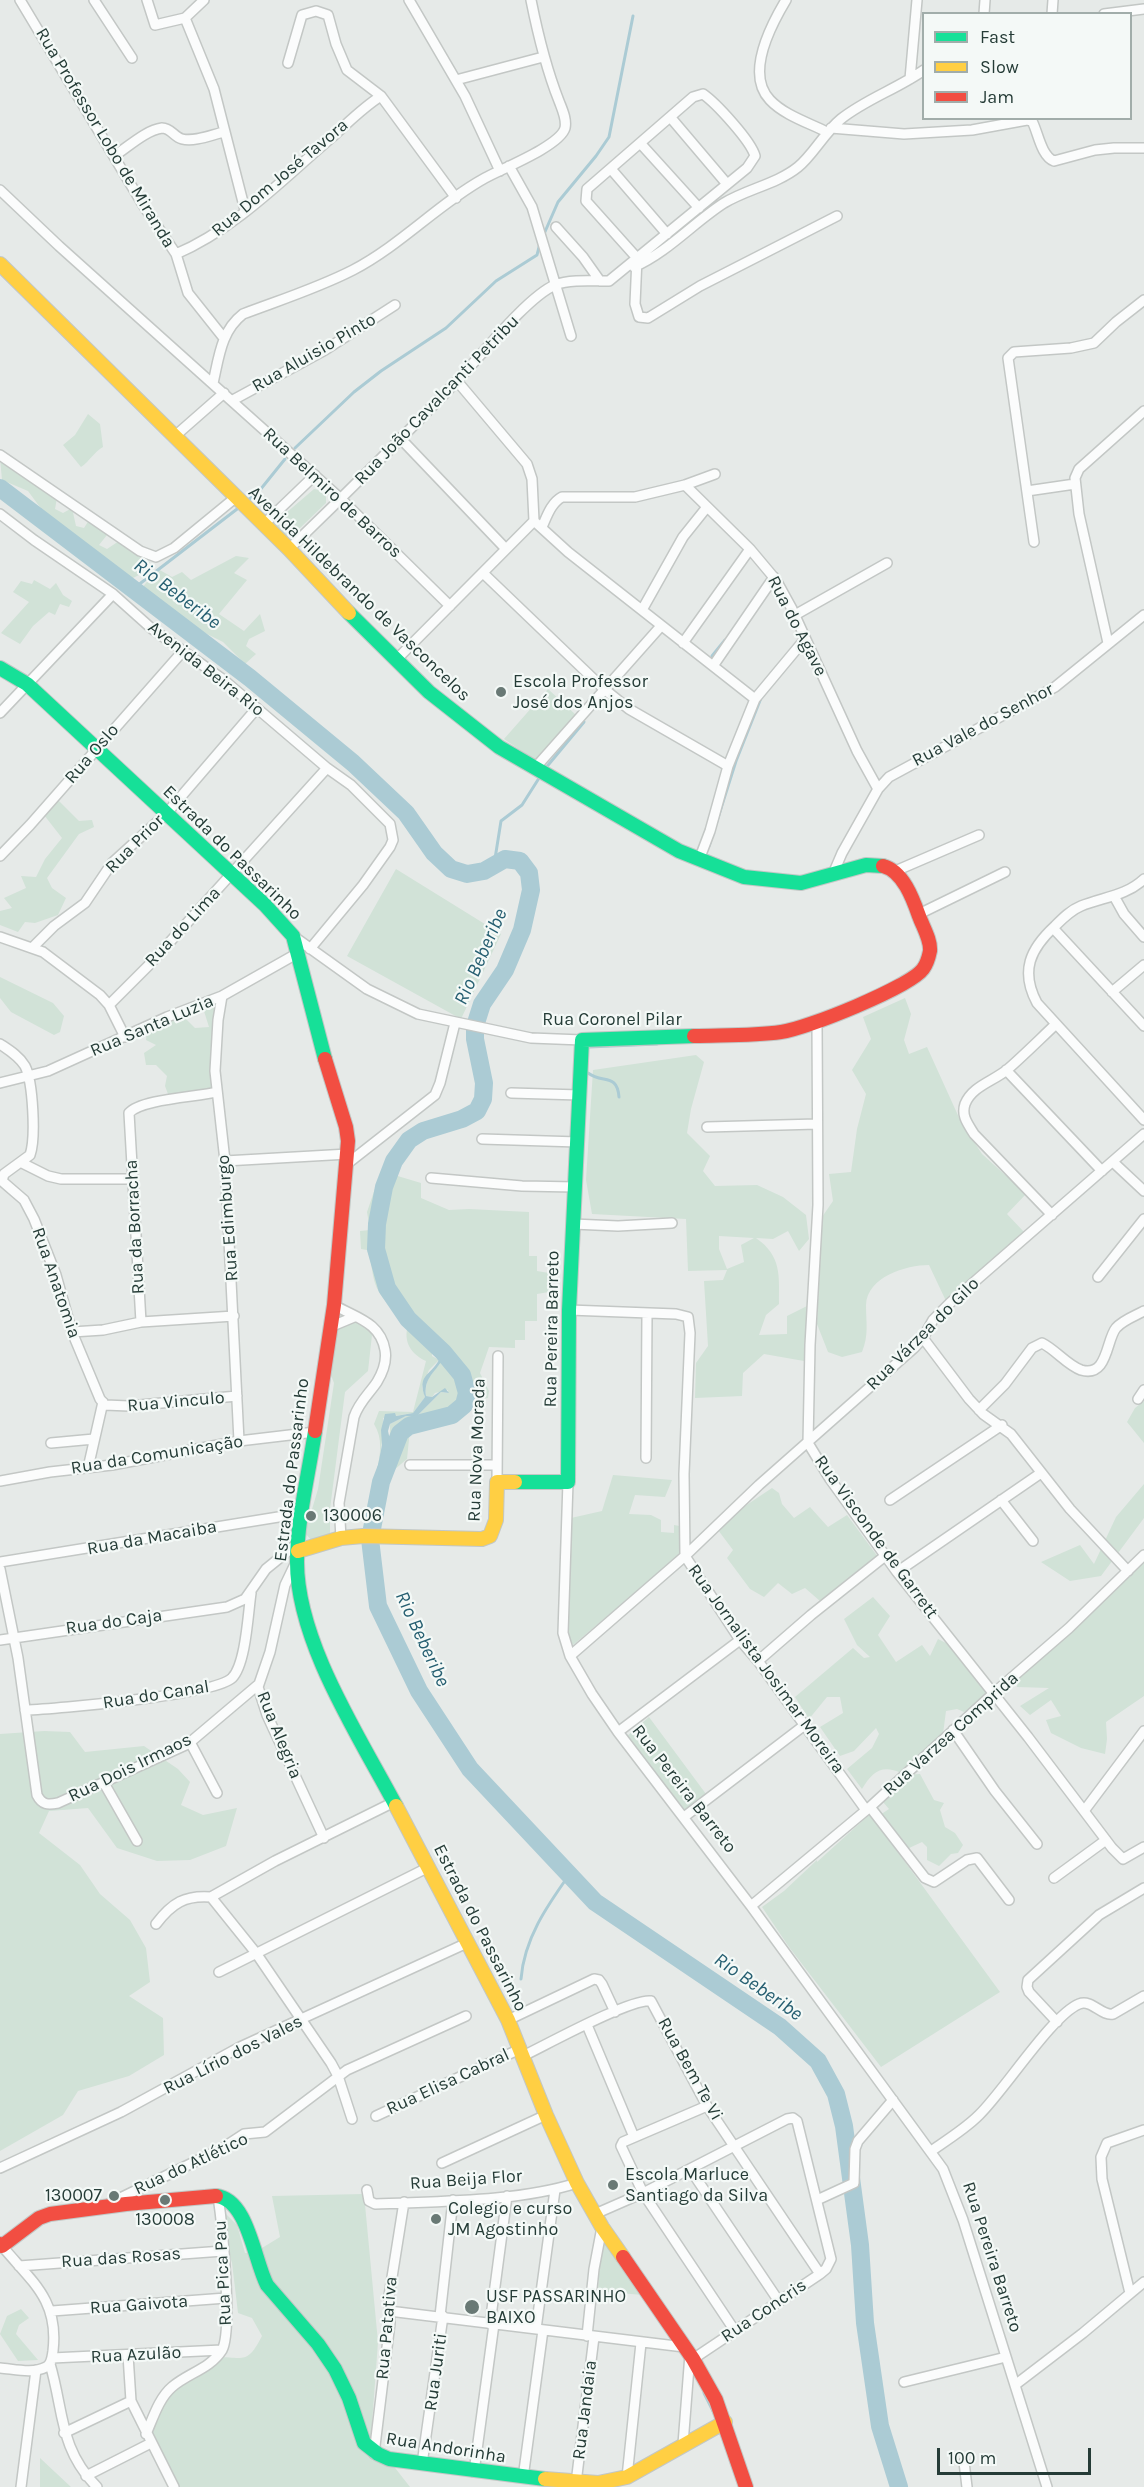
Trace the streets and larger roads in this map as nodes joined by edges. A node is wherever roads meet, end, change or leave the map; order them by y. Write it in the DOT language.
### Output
graph roads {
  1 [pos="20,0"];
  2 [pos="94,0"];
  3 [pos="147,0"];
  4 [pos="204,0"];
  5 [pos="409,0"];
  6 [pos="531,0"];
  7 [pos="786,0"];
  8 [pos="917,0"];
  9 [pos="1131,0"];
  10 [pos="1144,9"];
  11 [pos="1130,10"];
  12 [pos="1117,12"];
  13 [pos="185,18"];
  14 [pos="543,57"];
  15 [pos="132,58"];
  16 [pos="288,63"];
  17 [pos="922,71"];
  18 [pos="910,79"];
  19 [pos="456,80"];
  20 [pos="381,96"];
  21 [pos="671,118"];
  22 [pos="829,130"];
  23 [pos="224,132"];
  24 [pos="641,144"];
  25 [pos="1144,148"];
  26 [pos="114,156"];
  27 [pos="505,169"];
  28 [pos="611,169"];
  29 [pos="727,184"];
  30 [pos="0,190"];
  31 [pos="456,198"];
  32 [pos="699,208"];
  33 [pos="245,210"];
  34 [pos="837,216"];
  35 [pos="556,227"];
  36 [pos="667,234"];
  37 [pos="176,254"];
  38 [pos="638,262"];
  39 [pos="0,264"];
  40 [pos="600,281"];
  41 [pos="555,285"];
  42 [pos="1144,300"];
  43 [pos="394,305"];
  44 [pos="571,336"];
  45 [pos="223,337"];
  46 [pos="457,381"];
  47 [pos="213,382"];
  48 [pos="224,393"];
  49 [pos="233,400"];
  50 [pos="1144,411"];
  51 [pos="175,436"];
  52 [pos="400,438"];
  53 [pos="0,455"];
  54 [pos="715,474"];
  55 [pos="315,476"];
  56 [pos="1075,481"];
  57 [pos="685,485"];
  58 [pos="1028,490"];
  59 [pos="341,499"];
  60 [pos="239,502"];
  61 [pos="707,507"];
  62 [pos="0,514"];
  63 [pos="538,524"];
  64 [pos="263,525"];
  65 [pos="1034,542"];
  66 [pos="289,549"];
  67 [pos="506,549"];
  68 [pos="750,549"];
  69 [pos="887,563"];
  70 [pos="483,573"];
  71 [pos="774,577"];
  72 [pos="113,594"];
  73 [pos="450,606"];
  74 [pos="642,610"];
  75 [pos="795,615"];
  76 [pos="1144,615"];
  77 [pos="661,626"];
  78 [pos="805,639"];
  79 [pos="683,643"];
  80 [pos="1108,643"];
  81 [pos="183,651"];
  82 [pos="396,660"];
  83 [pos="713,666"];
  84 [pos="0,668"];
  85 [pos="27,684"];
  86 [pos="604,689"];
  87 [pos="755,699"];
  88 [pos="257,708"];
  89 [pos="0,713"];
  90 [pos="95,750"];
  91 [pos="728,766"];
  92 [pos="327,768"];
  93 [pos="540,771"];
  94 [pos="878,789"];
  95 [pos="166,814"];
  96 [pos="979,836"];
  97 [pos="393,840"];
  98 [pos="0,856"];
  99 [pos="699,860"];
  100 [pos="890,869"];
  101 [pos="1005,872"];
  102 [pos="232,874"];
  103 [pos="833,874"];
  104 [pos="1144,879"];
  105 [pos="1114,896"];
  106 [pos="919,914"];
  107 [pos="1053,928"];
  108 [pos="0,937"];
  109 [pos="1144,937"];
  110 [pos="33,947"];
  111 [pos="304,951"];
  112 [pos="1144,965"];
  113 [pos="1112,992"];
  114 [pos="222,996"];
  115 [pos="109,1005"];
  116 [pos="455,1023"];
  117 [pos="817,1023"];
  118 [pos="1056,1024"];
  119 [pos="1144,1026"];
  120 [pos="125,1036"];
  121 [pos="582,1040"];
  122 [pos="0,1044"];
  123 [pos="1006,1070"];
  124 [pos="29,1077"];
  125 [pos="0,1083"];
  126 [pos="217,1092"];
  127 [pos="510,1094"];
  128 [pos="580,1095"];
  129 [pos="1144,1120"];
  130 [pos="817,1124"];
  131 [pos="707,1127"];
  132 [pos="1144,1134"];
  133 [pos="482,1139"];
  134 [pos="578,1142"];
  135 [pos="348,1159"];
  136 [pos="225,1161"];
  137 [pos="1113,1162"];
  138 [pos="22,1163"];
  139 [pos="1102,1171"];
  140 [pos="2,1173"];
  141 [pos="132,1179"];
  142 [pos="431,1179"];
  143 [pos="576,1188"];
  144 [pos="1144,1191"];
  145 [pos="1052,1215"];
  146 [pos="1144,1219"];
  147 [pos="672,1223"];
  148 [pos="573,1224"];
  149 [pos="1098,1277"];
  150 [pos="334,1305"];
  151 [pos="569,1310"];
  152 [pos="1144,1311"];
  153 [pos="647,1314"];
  154 [pos="234,1316"];
  155 [pos="354,1317"];
  156 [pos="141,1322"];
  157 [pos="330,1326"];
  158 [pos="72,1332"];
  159 [pos="923,1338"];
  160 [pos="498,1356"];
  161 [pos="1144,1390"];
  162 [pos="237,1396"];
  163 [pos="1138,1399"];
  164 [pos="103,1402"];
  165 [pos="979,1410"];
  166 [pos="1002,1425"];
  167 [pos="315,1432"];
  168 [pos="94,1439"];
  169 [pos="239,1441"];
  170 [pos="51,1443"];
  171 [pos="808,1443"];
  172 [pos="646,1458"];
  173 [pos="410,1464"];
  174 [pos="497,1465"];
  175 [pos="88,1467"];
  176 [pos="1041,1473"];
  177 [pos="0,1481"];
  178 [pos="497,1482"];
  179 [pos="568,1482"];
  180 [pos="890,1500"];
  181 [pos="1000,1500"];
  182 [pos="303,1513"];
  183 [pos="341,1538"];
  184 [pos="1033,1541"];
  185 [pos="298,1551"];
  186 [pos="1144,1555"];
  187 [pos="685,1556"];
  188 [pos="885,1556"];
  189 [pos="0,1562"];
  190 [pos="0,1569"];
  191 [pos="1128,1571"];
  192 [pos="897,1572"];
  193 [pos="251,1592"];
  194 [pos="14,1637"];
  195 [pos="0,1640"];
  196 [pos="740,1640"];
  197 [pos="570,1656"];
  198 [pos="758,1661"];
  199 [pos="259,1684"];
  200 [pos="994,1693"];
  201 [pos="25,1710"];
  202 [pos="806,1724"];
  203 [pos="953,1730"];
  204 [pos="1144,1731"];
  205 [pos="618,1732"];
  206 [pos="190,1742"];
  207 [pos="104,1783"];
  208 [pos="217,1792"];
  209 [pos="394,1802"];
  210 [pos="868,1808"];
  211 [pos="1084,1811"];
  212 [pos="684,1817"];
  213 [pos="324,1838"];
  214 [pos="1106,1840"];
  215 [pos="136,1841"];
  216 [pos="1037,1844"];
  217 [pos="1143,1848"];
  218 [pos="429,1867"];
  219 [pos="1054,1878"];
  220 [pos="1144,1888"];
  221 [pos="211,1897"];
  222 [pos="1010,1900"];
  223 [pos="751,1906"];
  224 [pos="156,1924"];
  225 [pos="466,1942"];
  226 [pos="256,1953"];
  227 [pos="219,1972"];
  228 [pos="1144,1996"];
  229 [pos="641,2001"];
  230 [pos="615,2012"];
  231 [pos="466,2016"];
  232 [pos="300,2019"];
  233 [pos="508,2020"];
  234 [pos="1057,2022"];
  235 [pos="587,2025"];
  236 [pos="521,2052"];
  237 [pos="338,2076"];
  238 [pos="894,2100"];
  239 [pos="707,2106"];
  240 [pos="546,2115"];
  241 [pos="376,2116"];
  242 [pos="352,2119"];
  243 [pos="1144,2130"];
  244 [pos="634,2137"];
  245 [pos="734,2146"];
  246 [pos="931,2151"];
  247 [pos="442,2163"];
  248 [pos="0,2168"];
  249 [pos="690,2169"];
  250 [pos="577,2183"];
  251 [pos="367,2190"];
  252 [pos="555,2190"];
  253 [pos="643,2193"];
  254 [pos="507,2196"];
  255 [pos="223,2197"];
  256 [pos="453,2200"];
  257 [pos="817,2200"];
  258 [pos="404,2202"];
  259 [pos="103,2207"];
  260 [pos="599,2220"];
  261 [pos="1,2245"];
  262 [pos="223,2251"];
  263 [pos="19,2266"];
  264 [pos="820,2274"];
  265 [pos="1144,2282"];
  266 [pos="1130,2293"];
  267 [pos="226,2298"];
  268 [pos="778,2300"];
  269 [pos="52,2311"];
  270 [pos="389,2311"];
  271 [pos="441,2316"];
  272 [pos="492,2324"];
  273 [pos="540,2329"];
  274 [pos="735,2331"];
  275 [pos="591,2336"];
  276 [pos="641,2343"];
  277 [pos="217,2350"];
  278 [pos="689,2353"];
  279 [pos="128,2355"];
  280 [pos="1006,2358"];
  281 [pos="54,2360"];
  282 [pos="0,2368"];
  283 [pos="36,2370"];
  284 [pos="904,2382"];
  285 [pos="1015,2385"];
  286 [pos="131,2402"];
  287 [pos="725,2422"];
  288 [pos="64,2433"];
  289 [pos="146,2434"];
  290 [pos="151,2443"];
  291 [pos="683,2444"];
  292 [pos="374,2454"];
  293 [pos="964,2462"];
  294 [pos="422,2464"];
  295 [pos="474,2472"];
  296 [pos="86,2476"];
  297 [pos="627,2477"];
  298 [pos="523,2478"];
  299 [pos="576,2483"];
  300 [pos="21,2487"];
  301 [pos="97,2487"];
  302 [pos="174,2487"];
  303 [pos="746,2487"];
  304 [pos="967,2487"];
  305 [pos="1047,2487"];
  1 -- 26 [label="street, Rua Professor Lobo de Miranda"];
  2 -- 15 [label="street"];
  3 -- 13 [label="street"];
  4 -- 13 [label="street"];
  5 -- 19 [label="street"];
  6 -- 14 [label="street"];
  7 -- 22 [label="street"];
  8 -- 18 [label="street"];
  9 -- 11 [label="street"];
  10 -- 11 [label="street"];
  11 -- 12 [label="street"];
  13 -- 23 [label="street"];
  14 -- 19 [label="street"];
  14 -- 27 [label="street"];
  16 -- 20 [label="street"];
  17 -- 18 [label="street"];
  18 -- 22 [label="street"];
  19 -- 27 [label="street"];
  20 -- 31 [label="street"];
  20 -- 33 [label="street, Rua Dom José Tavora"];
  21 -- 24 [label="street"];
  21 -- 29 [label="street"];
  21 -- 29 [label="street"];
  22 -- 25 [label="street"];
  22 -- 38 [label="street"];
  23 -- 26 [label="street"];
  23 -- 33 [label="street"];
  24 -- 28 [label="street"];
  24 -- 32 [label="street"];
  26 -- 37 [label="street, Rua Professor Lobo de Miranda"];
  27 -- 31 [label="street"];
  27 -- 41 [label="street"];
  28 -- 36 [label="street"];
  28 -- 38 [label="street"];
  29 -- 32 [label="street"];
  30 -- 47 [label="street, Rua Belmiro de Barros"];
  31 -- 45 [label="street"];
  32 -- 36 [label="street"];
  33 -- 37 [label="street, Rua Dom José Tavora"];
  34 -- 38 [label="street"];
  35 -- 40 [label="street"];
  36 -- 38 [label="street"];
  37 -- 45 [label="street, Rua Professor Lobo de Miranda"];
  38 -- 40 [label="street"];
  39 -- 51 [label="street, Avenida Hildebrando de Vasconcelos"];
  40 -- 41 [label="street"];
  41 -- 44 [label="street"];
  41 -- 46 [label="street, Rua João Cavalcanti Petribu"];
  42 -- 58 [label="street"];
  43 -- 49 [label="street, Rua Aluisio Pinto"];
  45 -- 47 [label="street"];
  46 -- 52 [label="street, Rua João Cavalcanti Petribu"];
  46 -- 63 [label="street"];
  47 -- 48 [label="street, Rua Belmiro de Barros"];
  48 -- 49 [label="street, Rua Belmiro de Barros"];
  48 -- 51 [label="street"];
  49 -- 55 [label="street, Rua Belmiro de Barros"];
  50 -- 56 [label="street"];
  51 -- 60 [label="street, Avenida Hildebrando de Vasconcelos"];
  52 -- 59 [label="street, Rua João Cavalcanti Petribu"];
  52 -- 67 [label="street"];
  53 -- 60 [label="street"];
  54 -- 57 [label="street"];
  55 -- 59 [label="street, Rua Belmiro de Barros"];
  55 -- 64 [label="street"];
  56 -- 58 [label="street"];
  56 -- 80 [label="street"];
  57 -- 61 [label="street, Rua do Agave"];
  57 -- 63 [label="street"];
  58 -- 65 [label="street"];
  59 -- 66 [label="street, Rua João Cavalcanti Petribu"];
  59 -- 73 [label="street, Rua Belmiro de Barros"];
  60 -- 64 [label="street, Avenida Hildebrando de Vasconcelos"];
  61 -- 68 [label="street, Rua do Agave"];
  61 -- 74 [label="street"];
  62 -- 72 [label="street, Avenida Beira Rio"];
  63 -- 67 [label="street"];
  63 -- 74 [label="street"];
  64 -- 66 [label="street, Avenida Hildebrando de Vasconcelos"];
  66 -- 82 [label="street, Avenida Hildebrando de Vasconcelos"];
  67 -- 70 [label="street"];
  68 -- 71 [label="street, Rua do Agave"];
  68 -- 79 [label="street"];
  69 -- 75 [label="street"];
  70 -- 73 [label="street"];
  70 -- 86 [label="street"];
  71 -- 75 [label="street, Rua do Agave"];
  71 -- 83 [label="street"];
  72 -- 81 [label="street, Avenida Beira Rio"];
  72 -- 85 [label="street"];
  73 -- 82 [label="street"];
  74 -- 77 [label="street"];
  75 -- 78 [label="street, Rua do Agave"];
  76 -- 80 [label="street, Rua Vale do Senhor"];
  77 -- 79 [label="street"];
  77 -- 86 [label="street"];
  78 -- 87 [label="street"];
  78 -- 94 [label="street, Rua do Agave"];
  79 -- 83 [label="street"];
  80 -- 94 [label="street, Rua Vale do Senhor"];
  81 -- 88 [label="street, Avenida Beira Rio"];
  81 -- 90 [label="street, Rua Oslo"];
  82 -- 93 [label="street, Avenida Hildebrando de Vasconcelos"];
  83 -- 87 [label="street"];
  84 -- 85 [label="street, Estrada do Passarinho"];
  85 -- 89 [label="street"];
  85 -- 90 [label="street, Estrada do Passarinho"];
  86 -- 91 [label="street"];
  86 -- 93 [label="street"];
  87 -- 91 [label="street"];
  88 -- 92 [label="street, Avenida Beira Rio"];
  88 -- 95 [label="street, Rua Prior"];
  90 -- 95 [label="street, Estrada do Passarinho"];
  90 -- 98 [label="street, Rua Oslo"];
  91 -- 99 [label="street"];
  92 -- 97 [label="street, Avenida Beira Rio"];
  92 -- 102 [label="street, Rua do Lima"];
  93 -- 99 [label="street, Avenida Hildebrando de Vasconcelos"];
  94 -- 103 [label="street"];
  95 -- 102 [label="street, Estrada do Passarinho"];
  95 -- 110 [label="street, Rua Prior"];
  96 -- 100 [label="street"];
  97 -- 111 [label="street, Rua Santa Luzia"];
  99 -- 103 [label="street, Avenida Hildebrando de Vasconcelos"];
  100 -- 103 [label="street, Avenida Hildebrando de Vasconcelos"];
  100 -- 106 [label="street"];
  101 -- 106 [label="street"];
  102 -- 111 [label="street, Estrada do Passarinho"];
  102 -- 115 [label="street, Rua do Lima"];
  104 -- 105 [label="street"];
  105 -- 107 [label="street"];
  105 -- 109 [label="street"];
  106 -- 117 [label="street, Rua Coronel Pilar"];
  107 -- 113 [label="street"];
  107 -- 118 [label="street"];
  108 -- 110 [label="street"];
  110 -- 115 [label="street"];
  111 -- 114 [label="street, Rua Santa Luzia"];
  111 -- 116 [label="street, Rua Coronel Pilar"];
  111 -- 135 [label="street, Estrada do Passarinho"];
  112 -- 113 [label="street"];
  113 -- 119 [label="street"];
  114 -- 120 [label="street, Rua Santa Luzia"];
  114 -- 126 [label="street, Rua Edimburgo"];
  115 -- 120 [label="street"];
  116 -- 121 [label="street, Rua Coronel Pilar"];
  116 -- 135 [label="street"];
  117 -- 121 [label="street, Rua Coronel Pilar"];
  117 -- 130 [label="street, Rua Visconde de Garrett"];
  118 -- 123 [label="street"];
  118 -- 129 [label="street"];
  120 -- 124 [label="street, Rua Santa Luzia"];
  121 -- 128 [label="street, Rua Pereira Barreto"];
  122 -- 124 [label="street"];
  123 -- 139 [label="street"];
  123 -- 145 [label="street"];
  124 -- 125 [label="street, Rua Santa Luzia"];
  124 -- 138 [label="street"];
  126 -- 136 [label="street, Rua Edimburgo"];
  126 -- 141 [label="street, Rua da Borracha"];
  127 -- 128 [label="street"];
  128 -- 134 [label="street, Rua Pereira Barreto"];
  130 -- 131 [label="street"];
  130 -- 171 [label="street, Rua Visconde de Garrett"];
  132 -- 137 [label="street, Rua Várzea do Gilo"];
  133 -- 134 [label="street"];
  134 -- 143 [label="street, Rua Pereira Barreto"];
  135 -- 136 [label="street"];
  135 -- 150 [label="street, Estrada do Passarinho"];
  136 -- 154 [label="street, Rua Edimburgo"];
  137 -- 139 [label="street, Rua Várzea do Gilo"];
  137 -- 144 [label="street"];
  138 -- 140 [label="street, Rua Anatomia"];
  138 -- 141 [label="street"];
  139 -- 145 [label="street, Rua Várzea do Gilo"];
  140 -- 158 [label="street, Rua Anatomia"];
  141 -- 156 [label="street, Rua da Borracha"];
  142 -- 143 [label="street"];
  143 -- 148 [label="street, Rua Pereira Barreto"];
  145 -- 159 [label="street, Rua Várzea do Gilo"];
  146 -- 149 [label="street"];
  147 -- 148 [label="street"];
  148 -- 151 [label="street, Rua Pereira Barreto"];
  150 -- 155 [label="street"];
  150 -- 157 [label="street, Estrada do Passarinho"];
  151 -- 153 [label="street, Rua Jornalista Josimar Moreira"];
  151 -- 179 [label="street, Rua Pereira Barreto"];
  152 -- 165 [label="street"];
  153 -- 172 [label="street"];
  153 -- 187 [label="street, Rua Jornalista Josimar Moreira"];
  154 -- 156 [label="street"];
  154 -- 162 [label="street, Rua Edimburgo"];
  155 -- 157 [label="street"];
  155 -- 183 [label="street"];
  156 -- 158 [label="street"];
  157 -- 167 [label="street, Estrada do Passarinho"];
  158 -- 164 [label="street, Rua Anatomia"];
  159 -- 165 [label="street"];
  159 -- 171 [label="street, Rua Várzea do Gilo"];
  160 -- 174 [label="street, Rua Nova Morada"];
  161 -- 163 [label="street"];
  162 -- 164 [label="street, Rua Vinculo"];
  162 -- 169 [label="street, Rua Edimburgo"];
  164 -- 168 [label="street"];
  165 -- 166 [label="street"];
  166 -- 176 [label="street"];
  166 -- 180 [label="street"];
  167 -- 169 [label="street, Rua da Comunicação"];
  167 -- 182 [label="street, Estrada do Passarinho"];
  168 -- 170 [label="street"];
  168 -- 175 [label="street"];
  169 -- 175 [label="street, Rua da Comunicação"];
  171 -- 187 [label="street, Rua Várzea do Gilo"];
  171 -- 188 [label="street, Rua Visconde de Garrett"];
  173 -- 174 [label="street"];
  174 -- 178 [label="street, Rua Nova Morada"];
  175 -- 177 [label="street, Rua da Comunicação"];
  176 -- 181 [label="street"];
  176 -- 191 [label="street"];
  178 -- 179 [label="street"];
  178 -- 183 [label="street, Rua Nova Morada"];
  179 -- 197 [label="street, Rua Pereira Barreto"];
  181 -- 184 [label="street"];
  181 -- 192 [label="street"];
  182 -- 185 [label="street, Estrada do Passarinho"];
  182 -- 189 [label="street, Rua da Macaiba"];
  183 -- 185 [label="street"];
  185 -- 193 [label="street"];
  185 -- 199 [label="street, Rua Alegria"];
  185 -- 209 [label="street, Estrada do Passarinho"];
  186 -- 191 [label="street, Rua Varzea Comprida"];
  187 -- 196 [label="street, Rua Jornalista Josimar Moreira"];
  187 -- 197 [label="street, Rua Várzea do Gilo"];
  188 -- 192 [label="street, Rua Visconde de Garrett"];
  188 -- 198 [label="street"];
  190 -- 194 [label="street, Rua Dois Irmaos"];
  191 -- 200 [label="street, Rua Varzea Comprida"];
  192 -- 200 [label="street, Rua Visconde de Garrett"];
  193 -- 194 [label="street, Rua do Caja"];
  193 -- 201 [label="street, Rua do Canal"];
  194 -- 195 [label="street, Rua do Caja"];
  194 -- 201 [label="street, Rua Dois Irmaos"];
  196 -- 198 [label="street, Rua Jornalista Josimar Moreira"];
  196 -- 205 [label="street"];
  197 -- 205 [label="street, Rua Pereira Barreto"];
  198 -- 202 [label="street, Rua Jornalista Josimar Moreira"];
  199 -- 206 [label="street, Rua Dois Irmaos"];
  199 -- 213 [label="street, Rua Alegria"];
  200 -- 203 [label="street, Rua Varzea Comprida"];
  200 -- 211 [label="street, Rua Visconde de Garrett"];
  201 -- 207 [label="street, Rua Dois Irmaos"];
  202 -- 210 [label="street, Rua Jornalista Josimar Moreira"];
  202 -- 212 [label="street"];
  203 -- 210 [label="street, Rua Varzea Comprida"];
  203 -- 216 [label="street"];
  204 -- 211 [label="street"];
  205 -- 212 [label="street, Rua Pereira Barreto"];
  206 -- 207 [label="street, Rua Dois Irmaos"];
  206 -- 208 [label="street"];
  207 -- 215 [label="street"];
  209 -- 213 [label="street"];
  209 -- 218 [label="street, Estrada do Passarinho"];
  210 -- 222 [label="street, Rua Jornalista Josimar Moreira"];
  210 -- 223 [label="street, Rua Varzea Comprida"];
  211 -- 214 [label="street, Rua Visconde de Garrett"];
  212 -- 223 [label="street, Rua Pereira Barreto"];
  213 -- 221 [label="street"];
  214 -- 217 [label="street, Rua Visconde de Garrett"];
  214 -- 219 [label="street"];
  218 -- 225 [label="street, Estrada do Passarinho"];
  218 -- 226 [label="street"];
  220 -- 234 [label="street"];
  221 -- 224 [label="street"];
  221 -- 226 [label="street"];
  223 -- 238 [label="street, Rua Pereira Barreto"];
  225 -- 232 [label="street, Rua Lírio dos Vales"];
  225 -- 233 [label="street, Estrada do Passarinho"];
  226 -- 227 [label="street"];
  226 -- 232 [label="street"];
  228 -- 234 [label="street"];
  229 -- 230 [label="street, Rua Elisa Cabral"];
  229 -- 239 [label="street, Rua Bem Te Vi"];
  230 -- 233 [label="street"];
  230 -- 235 [label="street, Rua Elisa Cabral"];
  231 -- 237 [label="street, Rua do Atlético"];
  232 -- 237 [label="street"];
  232 -- 248 [label="street, Rua Lírio dos Vales"];
  233 -- 236 [label="street, Estrada do Passarinho"];
  234 -- 246 [label="street"];
  235 -- 236 [label="street, Rua Elisa Cabral"];
  235 -- 244 [label="street"];
  236 -- 240 [label="street, Estrada do Passarinho"];
  236 -- 241 [label="street, Rua Elisa Cabral"];
  237 -- 242 [label="street"];
  237 -- 259 [label="street, Rua do Atlético"];
  238 -- 246 [label="street, Rua Pereira Barreto"];
  238 -- 257 [label="street"];
  239 -- 244 [label="street"];
  239 -- 245 [label="street, Rua Bem Te Vi"];
  240 -- 247 [label="street"];
  240 -- 250 [label="street, Estrada do Passarinho"];
  243 -- 266 [label="street"];
  244 -- 253 [label="street"];
  245 -- 249 [label="street"];
  245 -- 257 [label="street"];
  245 -- 264 [label="street, Rua Bem Te Vi"];
  246 -- 280 [label="street, Rua Pereira Barreto"];
  249 -- 253 [label="street"];
  249 -- 268 [label="street"];
  250 -- 252 [label="street, Rua Beija Flor"];
  250 -- 260 [label="street, Estrada do Passarinho"];
  251 -- 258 [label="street, Rua Beija Flor"];
  252 -- 254 [label="street, Rua Beija Flor"];
  252 -- 273 [label="street"];
  253 -- 260 [label="street"];
  253 -- 274 [label="street"];
  254 -- 256 [label="street, Rua Beija Flor"];
  254 -- 272 [label="street"];
  255 -- 259 [label="street"];
  255 -- 262 [label="street, Rua Pica Pau"];
  255 -- 292 [label="street, Rua Andorinha"];
  256 -- 258 [label="street, Rua Beija Flor"];
  256 -- 271 [label="street, Rua Juriti"];
  257 -- 264 [label="street, Rua Concris"];
  258 -- 270 [label="street, Rua Patativa"];
  259 -- 261 [label="street"];
  260 -- 275 [label="street, Rua Jandaia"];
  260 -- 278 [label="street, Estrada do Passarinho"];
  261 -- 263 [label="street"];
  262 -- 263 [label="street, Rua das Rosas"];
  262 -- 267 [label="street, Rua Pica Pau"];
  263 -- 269 [label="street"];
  264 -- 268 [label="street, Rua Concris"];
  265 -- 266 [label="street"];
  266 -- 285 [label="street"];
  267 -- 269 [label="street, Rua Gaivota"];
  267 -- 277 [label="street, Rua Pica Pau"];
  268 -- 274 [label="street, Rua Concris"];
  269 -- 281 [label="street"];
  270 -- 271 [label="street"];
  270 -- 292 [label="street, Rua Patativa"];
  271 -- 272 [label="street"];
  271 -- 294 [label="street, Rua Juriti"];
  272 -- 273 [label="street"];
  272 -- 295 [label="street"];
  273 -- 275 [label="street"];
  273 -- 298 [label="street"];
  274 -- 278 [label="street, Rua Concris"];
  275 -- 276 [label="street"];
  275 -- 299 [label="street, Rua Jandaia"];
  276 -- 278 [label="street"];
  276 -- 297 [label="street"];
  277 -- 279 [label="street, Rua Azulão"];
  277 -- 289 [label="street, Rua Pica Pau"];
  278 -- 287 [label="street, Estrada do Passarinho"];
  278 -- 291 [label="street"];
  279 -- 281 [label="street, Rua Azulão"];
  279 -- 286 [label="street"];
  280 -- 284 [label="street"];
  280 -- 285 [label="street, Rua Pereira Barreto"];
  281 -- 283 [label="street, Rua Azulão"];
  281 -- 288 [label="street"];
  282 -- 283 [label="street"];
  283 -- 300 [label="street"];
  285 -- 305 [label="street, Rua Pereira Barreto"];
  286 -- 288 [label="street"];
  286 -- 289 [label="street"];
  287 -- 291 [label="street, Rua Andorinha"];
  287 -- 303 [label="street, Estrada do Passarinho"];
  288 -- 296 [label="street"];
  289 -- 290 [label="street"];
  290 -- 296 [label="street"];
  290 -- 302 [label="street"];
  291 -- 297 [label="street, Rua Andorinha"];
  292 -- 294 [label="street, Rua Andorinha"];
  293 -- 304 [label="street"];
  294 -- 295 [label="street, Rua Andorinha"];
  295 -- 298 [label="street, Rua Andorinha"];
  296 -- 301 [label="street"];
  297 -- 299 [label="street, Rua Andorinha"];
  298 -- 299 [label="street, Rua Andorinha"];
}
